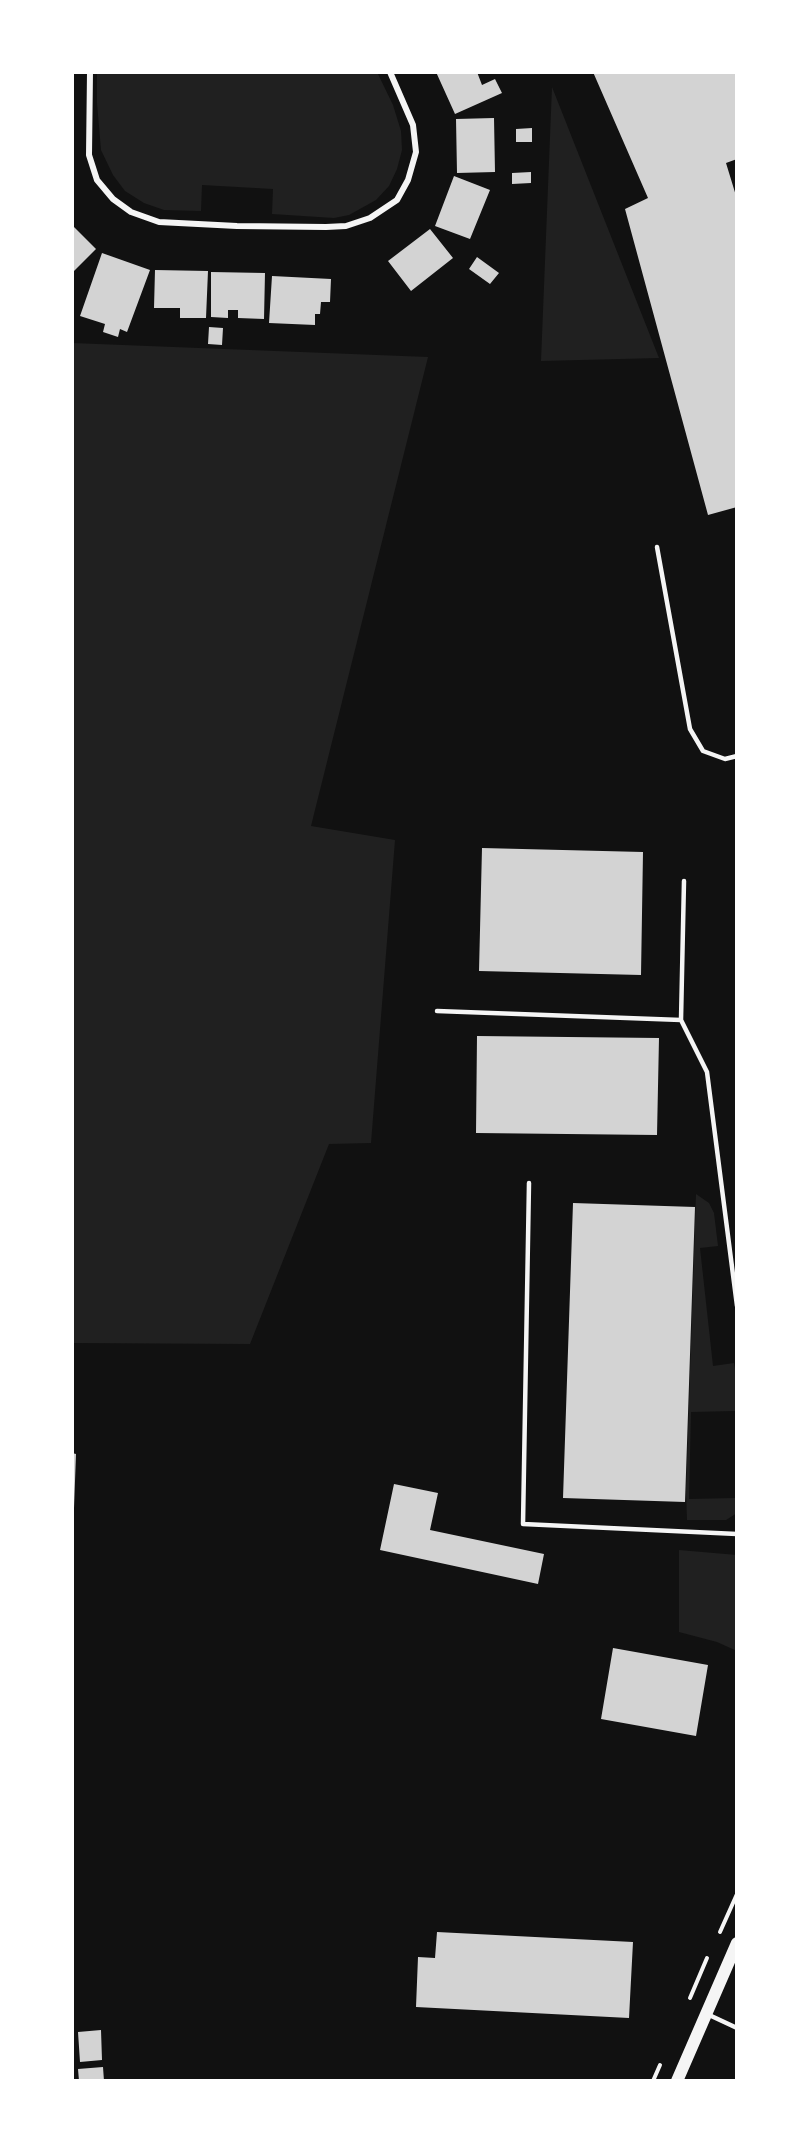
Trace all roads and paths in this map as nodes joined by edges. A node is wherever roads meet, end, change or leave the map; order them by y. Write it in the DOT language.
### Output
graph roads {
  1 [pos="90,72"];
  2 [pos="390,72"];
  3 [pos="657,547"];
  4 [pos="737,756"];
  5 [pos="684,881"];
  6 [pos="437,1011"];
  7 [pos="681,1020"];
  8 [pos="529,1183"];
  9 [pos="737,1306"];
  10 [pos="737,1534"];
  11 [pos="737,1943"];
  12 [pos="705,2013"];
  13 [pos="737,2028"];
  14 [pos="677,2081"];
  1 -- 2 [label="street"];
  3 -- 4 [label="lane"];
  5 -- 7 [label="lane"];
  6 -- 7 [label="lane"];
  7 -- 9 [label="lane"];
  8 -- 10 [label="lane"];
  11 -- 12 [label="main road"];
  12 -- 13 [label="lane"];
  12 -- 14 [label="main road"];
}
